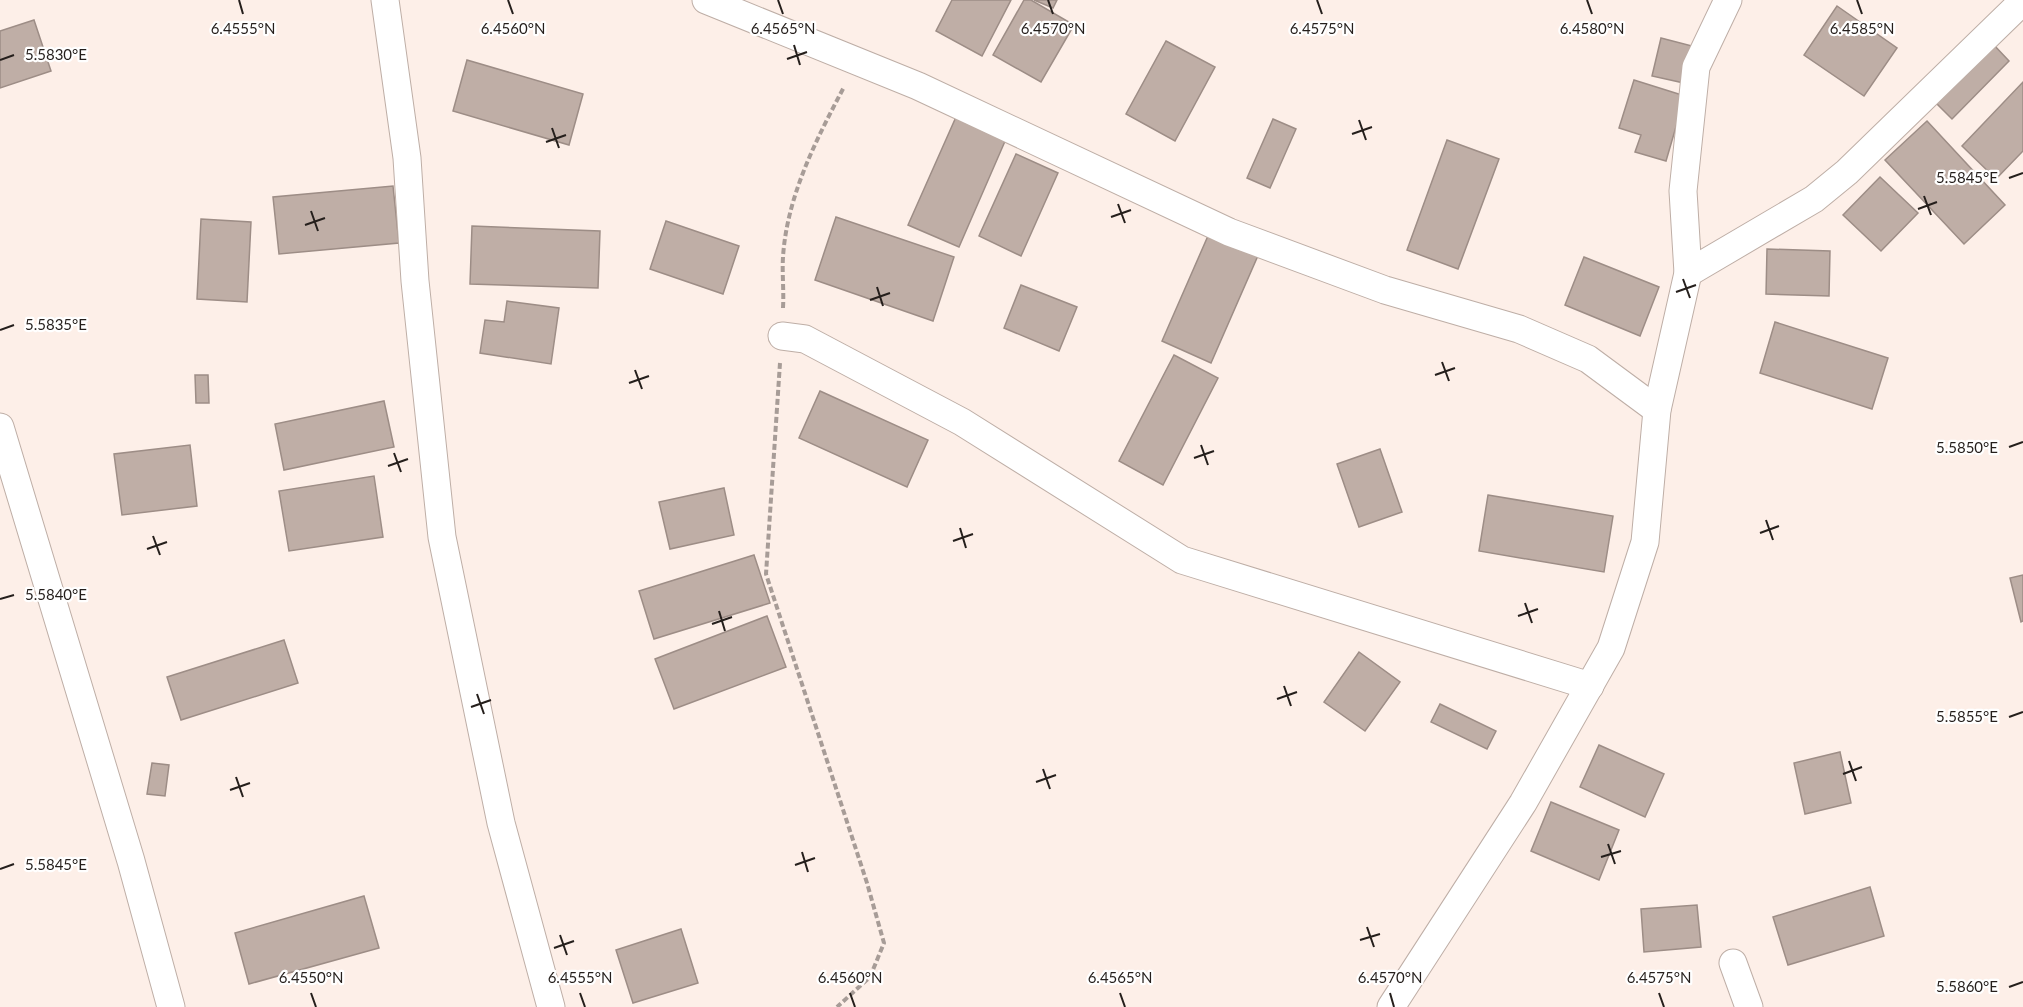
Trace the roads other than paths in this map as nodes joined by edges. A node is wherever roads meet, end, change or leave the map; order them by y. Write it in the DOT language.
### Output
graph roads {
  1 [pos="385,0"];
  2 [pos="705,0"];
  3 [pos="1728,0"];
  4 [pos="2023,1"];
  5 [pos="1688,273"];
  6 [pos="782,336"];
  7 [pos="1657,410"];
  8 [pos="0,427"];
  9 [pos="1590,686"];
  10 [pos="1733,963"];
  11 [pos="171,1007"];
  12 [pos="551,1007"];
  13 [pos="1391,1007"];
  14 [pos="1749,1007"];
  1 -- 12 [label="street"];
  2 -- 7 [label="street"];
  3 -- 5 [label="street"];
  4 -- 5 [label="street"];
  5 -- 7 [label="street"];
  6 -- 9 [label="street"];
  7 -- 9 [label="street"];
  8 -- 11 [label="street"];
  9 -- 13 [label="street"];
  10 -- 14 [label="street"];
}
